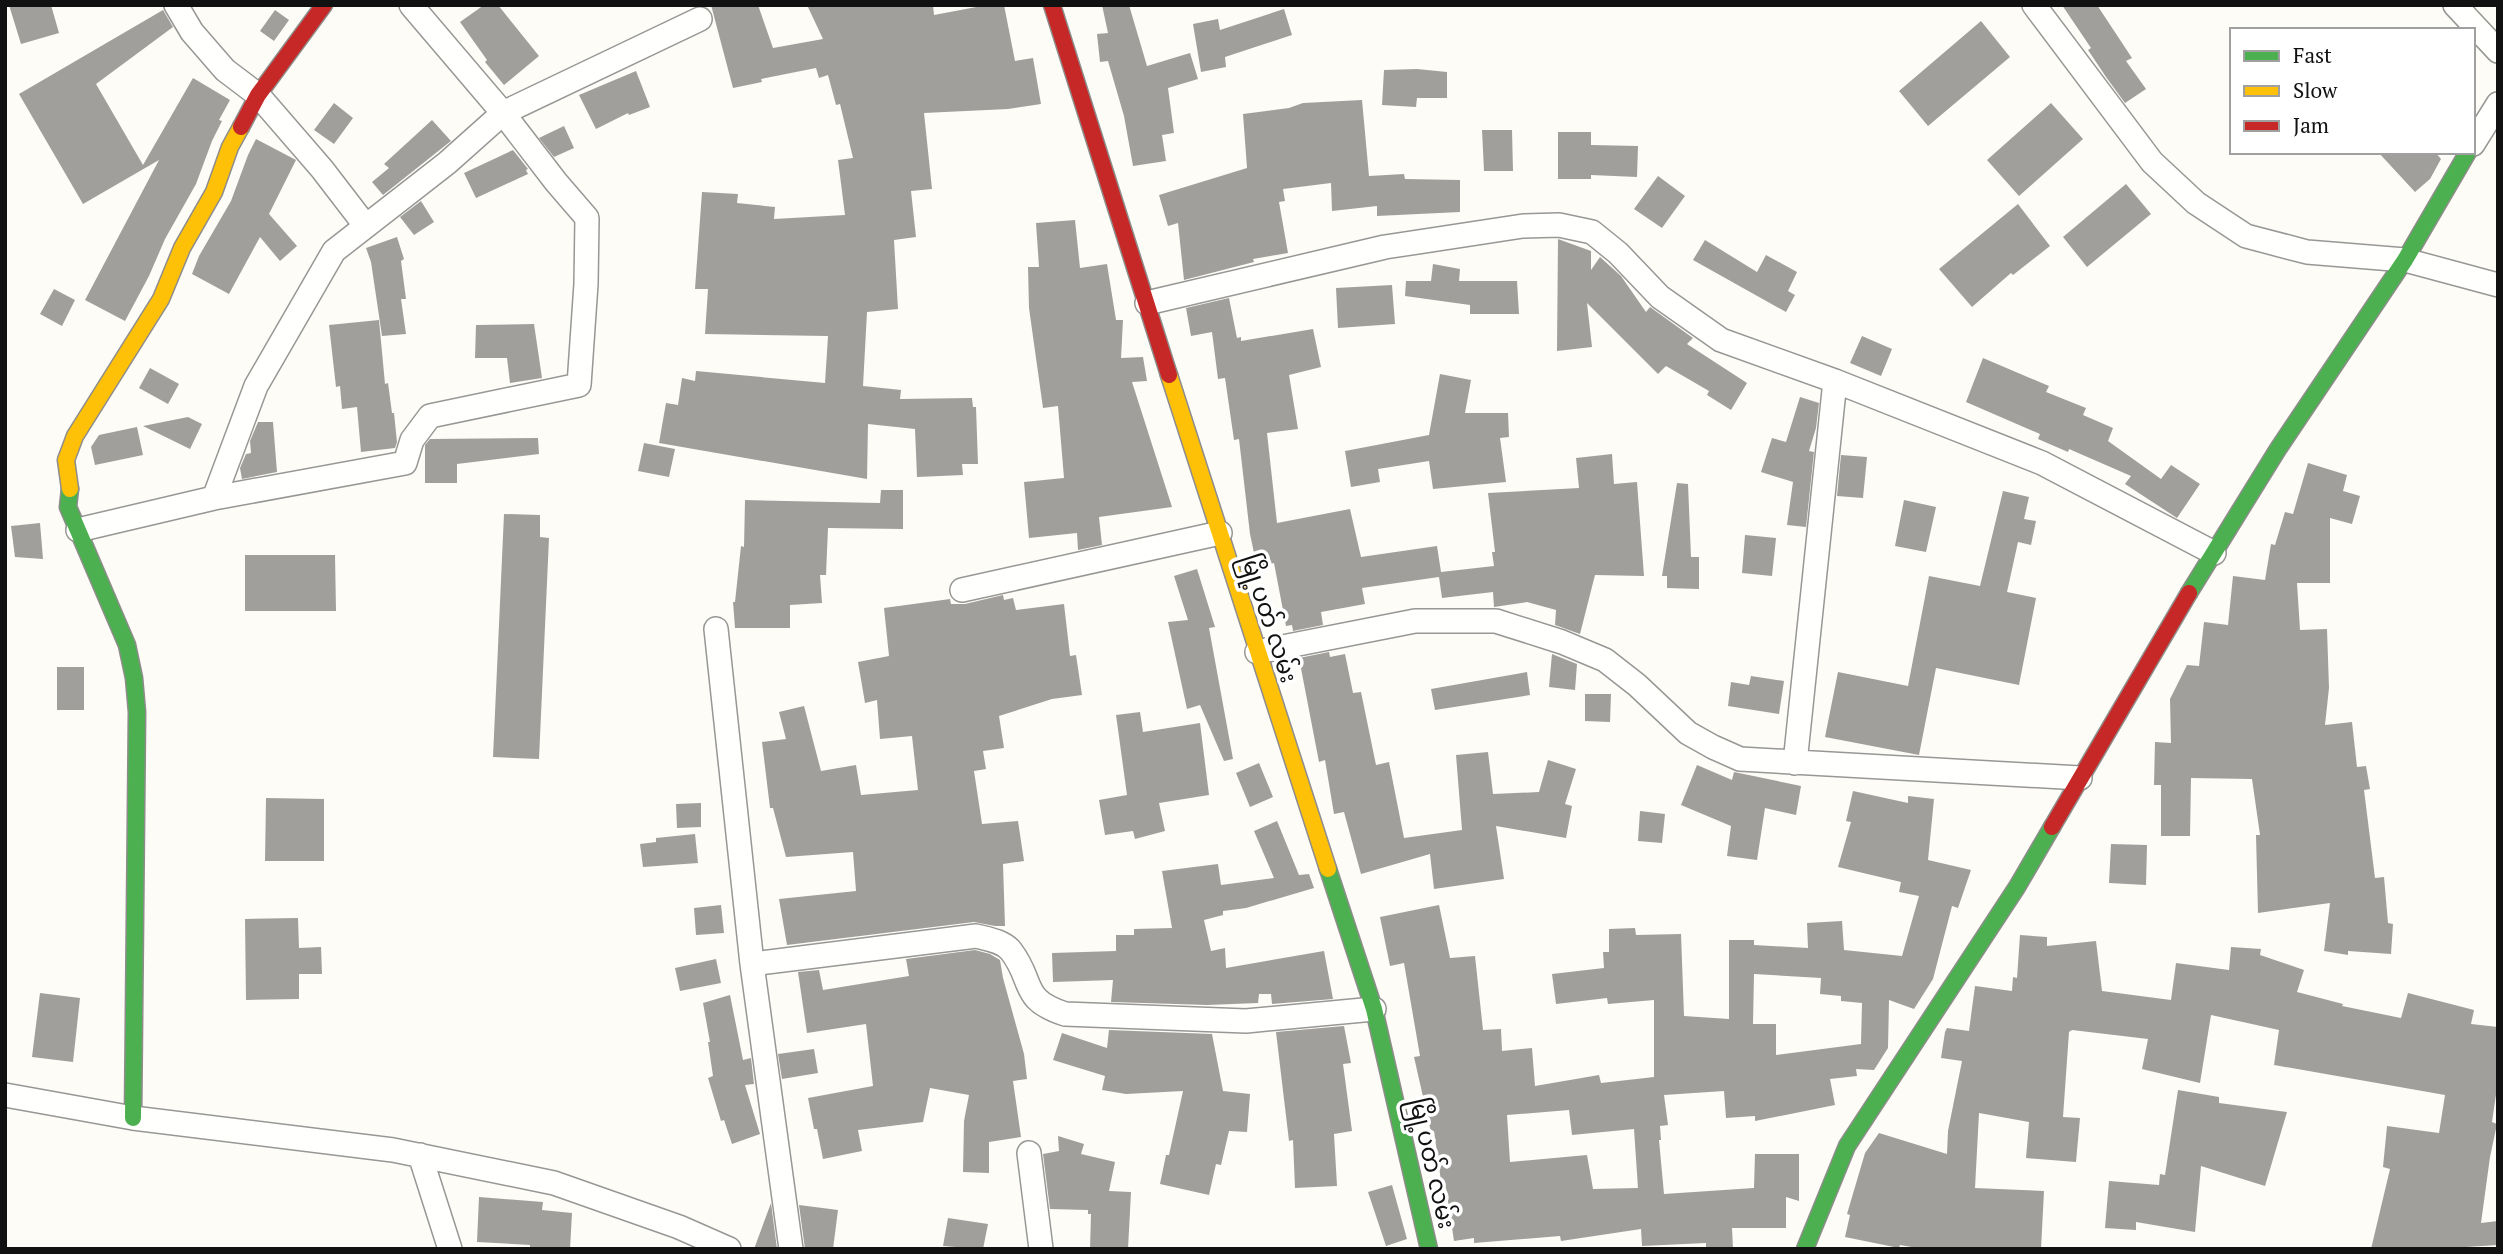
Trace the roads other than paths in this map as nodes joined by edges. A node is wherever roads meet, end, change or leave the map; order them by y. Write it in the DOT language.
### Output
graph roads {
  1 [pos="176,5"];
  2 [pos="324,5"];
  3 [pos="411,5"];
  4 [pos="1052,5"];
  5 [pos="2034,5"];
  6 [pos="2455,5"];
  7 [pos="700,19"];
  8 [pos="2498,51"];
  9 [pos="258,95"];
  10 [pos="2498,104"];
  11 [pos="503,113"];
  12 [pos="2475,141"];
  13 [pos="2467,154"];
  14 [pos="366,225"];
  15 [pos="2405,260"];
  16 [pos="2498,285"];
  17 [pos="1147,303"];
  18 [pos="1836,381"];
  19 [pos="214,498"];
  20 [pos="78,530"];
  21 [pos="1220,533"];
  22 [pos="2214,553"];
  23 [pos="962,590"];
  24 [pos="716,629"];
  25 [pos="1257,652"];
  26 [pos="1795,763"];
  27 [pos="2080,778"];
  28 [pos="752,964"];
  29 [pos="1374,1009"];
  30 [pos="5,1095"];
  31 [pos="133,1118"];
  32 [pos="1029,1153"];
  33 [pos="420,1155"];
  34 [pos="450,1249"];
  35 [pos="729,1249"];
  36 [pos="791,1249"];
  37 [pos="1041,1249"];
  38 [pos="1429,1249"];
  39 [pos="1805,1249"];
  1 -- 9 [label="street"];
  2 -- 9 [label="street"];
  3 -- 11 [label="street"];
  4 -- 17 [label="street, မြို့ပတ် လမ်း"];
  5 -- 15 [label="street"];
  6 -- 8 [label="street"];
  7 -- 11 [label="street"];
  9 -- 14 [label="street"];
  9 -- 20 [label="street"];
  10 -- 12 [label="street"];
  11 -- 14 [label="street"];
  11 -- 19 [label="street"];
  13 -- 15 [label="street"];
  14 -- 19 [label="street"];
  15 -- 16 [label="street"];
  15 -- 22 [label="street"];
  17 -- 18 [label="street"];
  17 -- 21 [label="street, မြို့ပတ် လမ်း"];
  18 -- 22 [label="street"];
  18 -- 26 [label="street"];
  19 -- 20 [label="street"];
  20 -- 31 [label="street"];
  21 -- 23 [label="street"];
  21 -- 25 [label="street, မြို့ပတ် လမ်း"];
  22 -- 27 [label="street"];
  24 -- 28 [label="street"];
  25 -- 26 [label="street"];
  25 -- 29 [label="street, မြို့ပတ် လမ်း"];
  26 -- 27 [label="street"];
  27 -- 39 [label="street"];
  28 -- 29 [label="street"];
  28 -- 36 [label="street"];
  29 -- 38 [label="street, မြို့ပတ် လမ်း"];
  30 -- 31 [label="street"];
  31 -- 33 [label="street"];
  32 -- 37 [label="street"];
  33 -- 34 [label="street"];
  33 -- 35 [label="street"];
}
